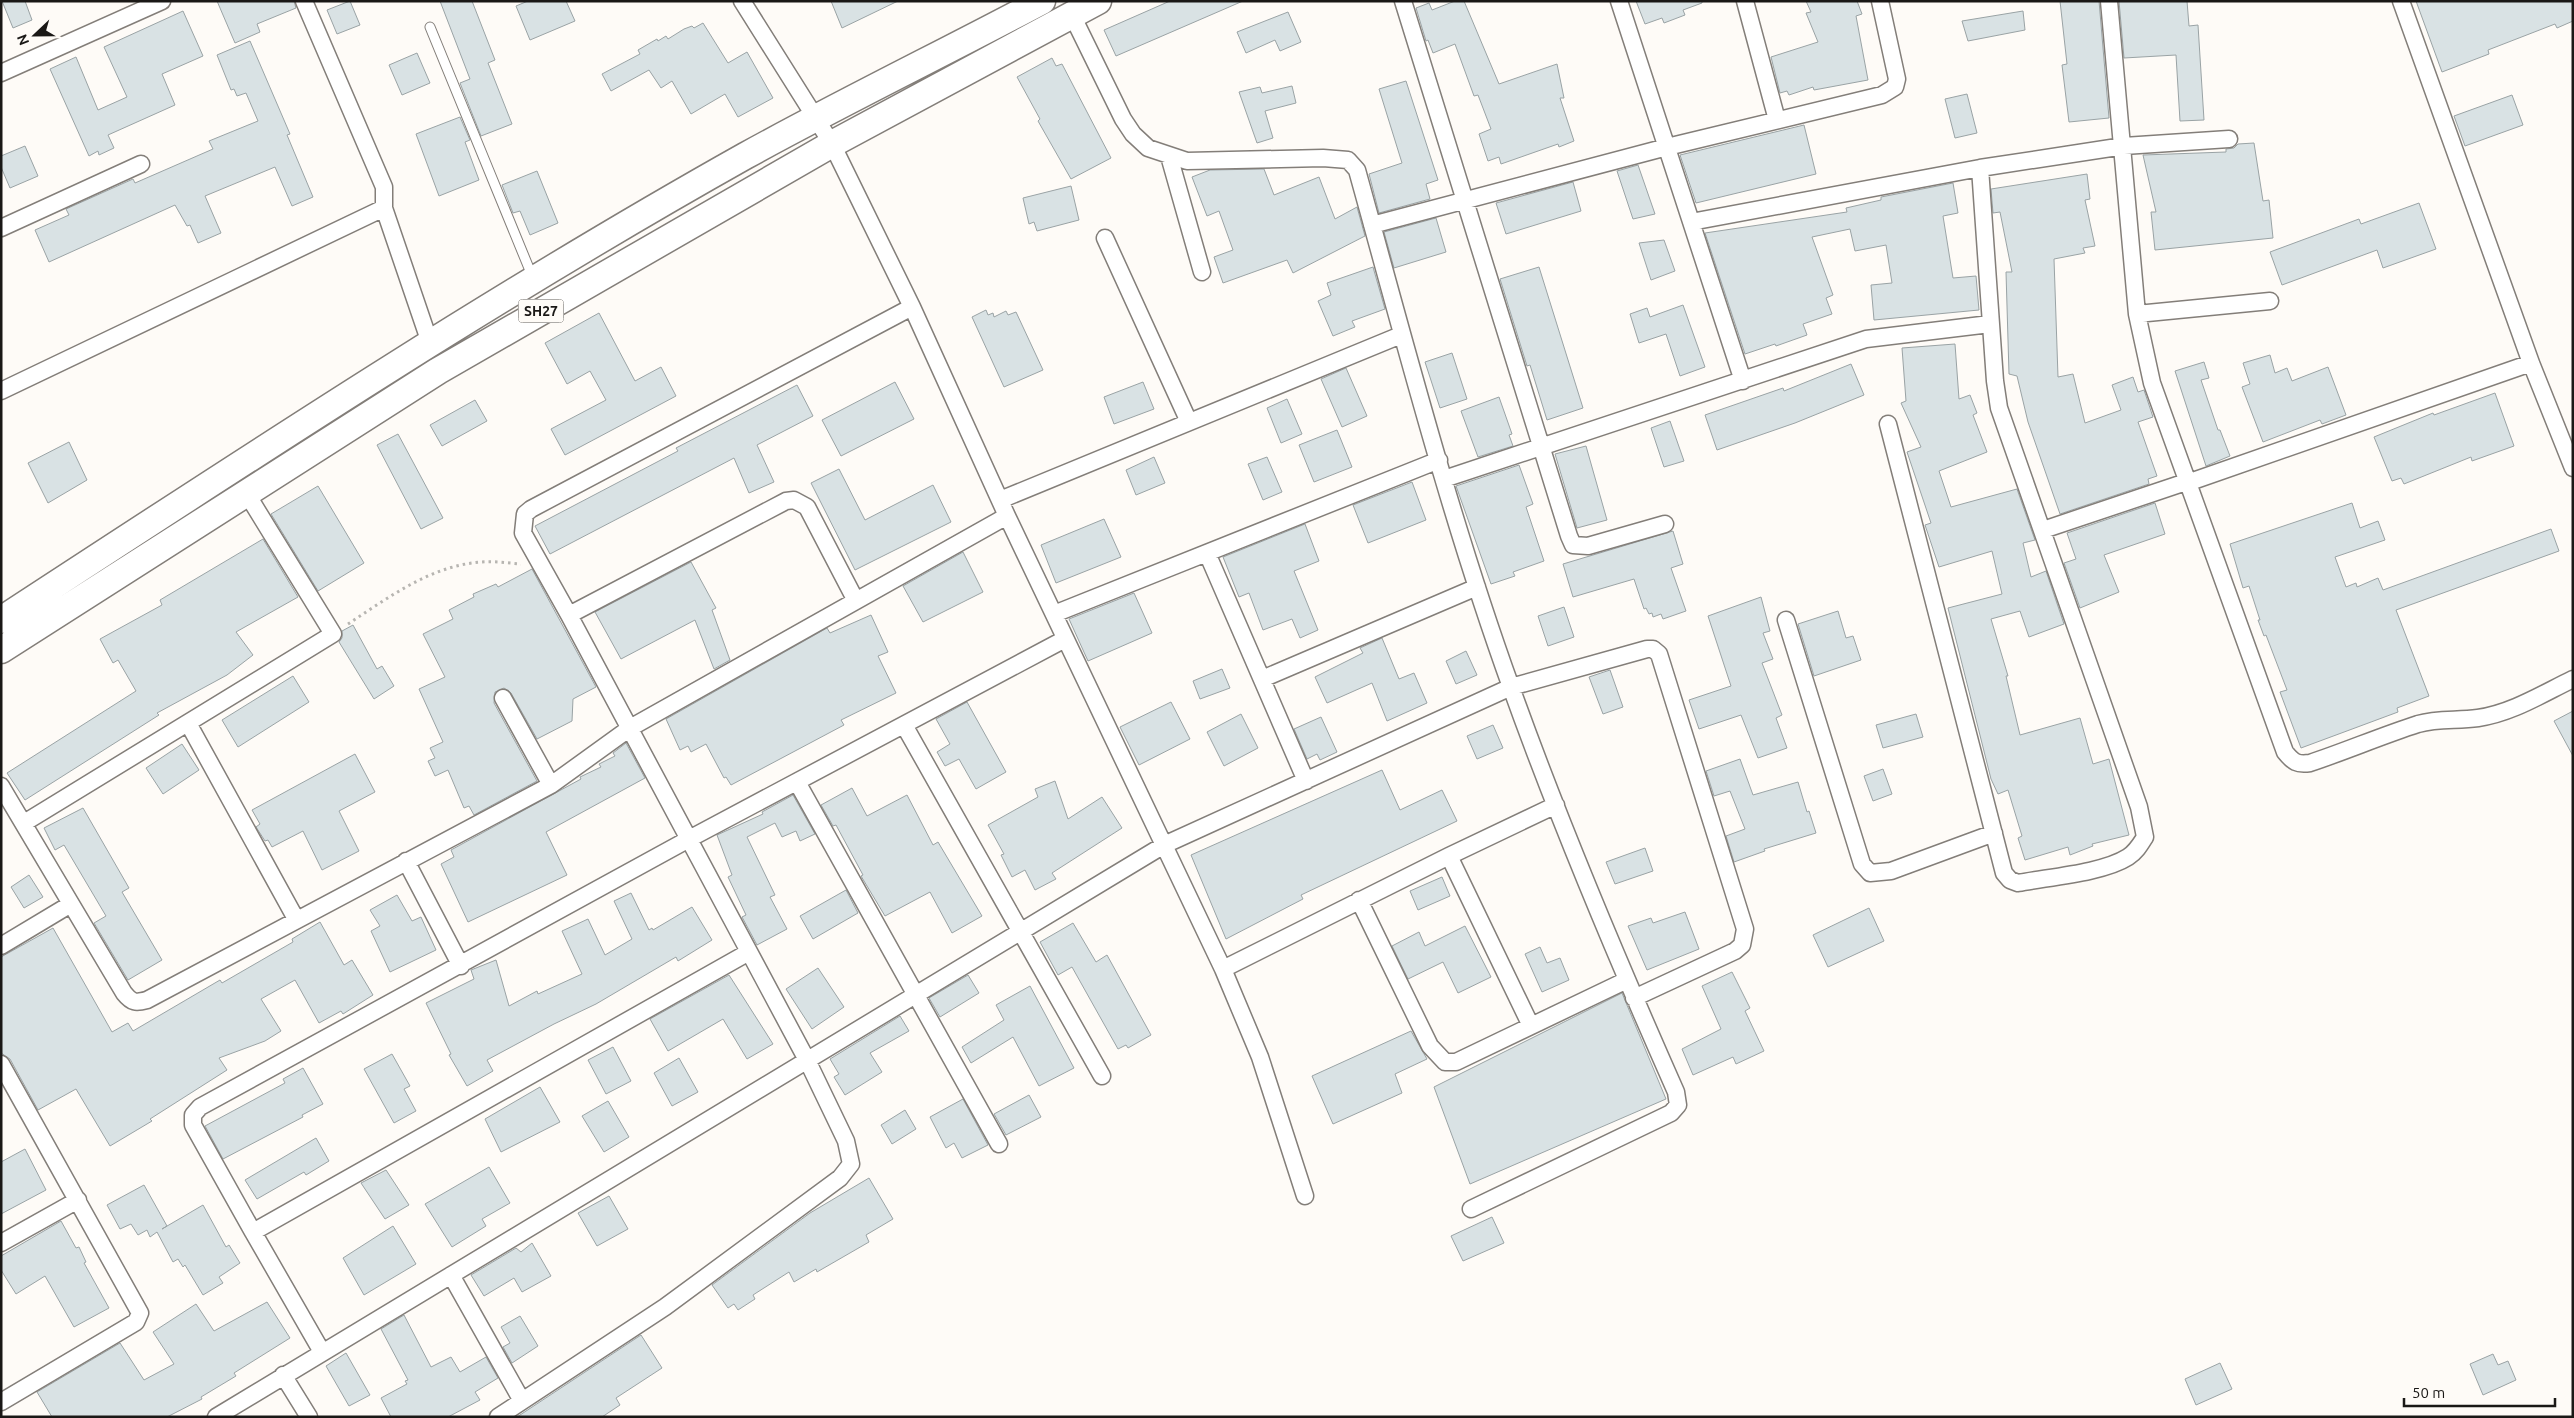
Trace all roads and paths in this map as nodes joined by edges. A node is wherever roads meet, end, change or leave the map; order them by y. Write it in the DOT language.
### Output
graph roads {
  1 [pos="162,1"];
  2 [pos="304,1"];
  3 [pos="742,1"];
  4 [pos="1042,1"];
  5 [pos="1098,1"];
  6 [pos="1403,1"];
  7 [pos="1619,1"];
  8 [pos="1745,1"];
  9 [pos="1880,1"];
  10 [pos="2109,1"];
  11 [pos="2401,1"];
  12 [pos="141,5"];
  13 [pos="1072,15"];
  14 [pos="430,27"];
  15 [pos="1,73"];
  16 [pos="817,119"];
  17 [pos="1777,120"];
  18 [pos="2229,138"];
  19 [pos="832,144"];
  20 [pos="1666,146"];
  21 [pos="2124,146"];
  22 [pos="1168,156"];
  23 [pos="140,164"];
  24 [pos="1980,168"];
  25 [pos="1464,199"];
  26 [pos="384,208"];
  27 [pos="1691,222"];
  28 [pos="1372,225"];
  29 [pos="1,228"];
  30 [pos="1105,238"];
  31 [pos="1202,272"];
  32 [pos="534,280"];
  33 [pos="2270,301"];
  34 [pos="912,307"];
  35 [pos="2137,314"];
  36 [pos="1990,324"];
  37 [pos="1401,335"];
  38 [pos="430,343"];
  39 [pos="2531,363"];
  40 [pos="1743,381"];
  41 [pos="1,391"];
  42 [pos="304,422"];
  43 [pos="1189,422"];
  44 [pos="1888,424"];
  45 [pos="321,446"];
  46 [pos="1541,447"];
  47 [pos="1439,460"];
  48 [pos="2573,468"];
  49 [pos="1444,479"];
  50 [pos="2187,483"];
  51 [pos="247,494"];
  52 [pos="1000,500"];
  53 [pos="1008,516"];
  54 [pos="1664,524"];
  55 [pos="2043,530"];
  56 [pos="1207,552"];
  57 [pos="542,564"];
  58 [pos="1477,588"];
  59 [pos="856,601"];
  60 [pos="1054,614"];
  61 [pos="569,615"];
  62 [pos="1,620"];
  63 [pos="1786,620"];
  64 [pos="332,634"];
  65 [pos="1065,639"];
  66 [pos="1,650"];
  67 [pos="1262,679"];
  68 [pos="2573,679"];
  69 [pos="1511,687"];
  70 [pos="503,698"];
  71 [pos="188,723"];
  72 [pos="904,725"];
  73 [pos="630,728"];
  74 [pos="1306,780"];
  75 [pos="796,782"];
  76 [pos="551,784"];
  77 [pos="1,786"];
  78 [pos="1556,805"];
  79 [pos="24,823"];
  80 [pos="1994,833"];
  81 [pos="689,839"];
  82 [pos="1164,845"];
  83 [pos="1449,856"];
  84 [pos="406,861"];
  85 [pos="1359,900"];
  86 [pos="72,904"];
  87 [pos="296,919"];
  88 [pos="1021,932"];
  89 [pos="1,946"];
  90 [pos="750,952"];
  91 [pos="461,966"];
  92 [pos="1224,969"];
  93 [pos="1627,980"];
  94 [pos="917,996"];
  95 [pos="1634,998"];
  96 [pos="1531,1026"];
  97 [pos="808,1062"];
  98 [pos="3,1073"];
  99 [pos="1102,1076"];
  100 [pos="999,1144"];
  101 [pos="1304,1196"];
  102 [pos="78,1200"];
  103 [pos="1471,1209"];
  104 [pos="253,1232"];
  105 [pos="1,1244"];
  106 [pos="450,1275"];
  107 [pos="322,1352"];
  108 [pos="283,1375"];
  109 [pos="522,1401"];
  110 [pos="1,1402"];
  111 [pos="216,1417"];
  112 [pos="309,1417"];
  113 [pos="498,1417"];
  1 -- 12 [label="street"];
  2 -- 26 [label="street"];
  3 -- 16 [label="street"];
  4 -- 16 [label="main road, SH27"];
  5 -- 13 [label="main road, SH27"];
  6 -- 25 [label="street"];
  7 -- 20 [label="street"];
  8 -- 17 [label="street"];
  9 -- 17 [label="street"];
  10 -- 21 [label="street"];
  11 -- 39 [label="street"];
  12 -- 15 [label="street"];
  13 -- 19 [label="main road, SH27"];
  13 -- 22 [label="street"];
  14 -- 32 [label="lane"];
  16 -- 19 [label="street"];
  16 -- 32 [label="main road, SH27"];
  17 -- 20 [label="street"];
  18 -- 21 [label="street"];
  19 -- 34 [label="street"];
  19 -- 45 [label="main road, SH27"];
  20 -- 25 [label="street"];
  20 -- 27 [label="street"];
  21 -- 24 [label="street"];
  21 -- 35 [label="street"];
  22 -- 28 [label="street"];
  22 -- 31 [label="street"];
  23 -- 29 [label="street"];
  24 -- 27 [label="street"];
  24 -- 36 [label="street"];
  25 -- 28 [label="street"];
  25 -- 46 [label="street"];
  26 -- 38 [label="street"];
  26 -- 41 [label="street"];
  27 -- 40 [label="street"];
  28 -- 37 [label="street"];
  30 -- 43 [label="street"];
  32 -- 38 [label="main road, SH27"];
  33 -- 35 [label="street"];
  34 -- 52 [label="street"];
  34 -- 57 [label="street"];
  35 -- 50 [label="street"];
  36 -- 40 [label="street"];
  36 -- 55 [label="street"];
  37 -- 43 [label="street"];
  37 -- 47 [label="street"];
  38 -- 42 [label="main road, SH27"];
  39 -- 48 [label="street"];
  39 -- 50 [label="street"];
  40 -- 46 [label="street"];
  42 -- 45 [label="main road"];
  42 -- 62 [label="main road, SH27"];
  43 -- 52 [label="street"];
  44 -- 80 [label="street"];
  45 -- 51 [label="main road, SH27"];
  46 -- 49 [label="street"];
  46 -- 54 [label="street"];
  47 -- 49 [label="street"];
  47 -- 56 [label="street"];
  49 -- 58 [label="street"];
  50 -- 55 [label="street"];
  50 -- 68 [label="street"];
  51 -- 64 [label="street"];
  51 -- 66 [label="main road, SH27"];
  52 -- 53 [label="street"];
  53 -- 59 [label="street"];
  53 -- 60 [label="street"];
  55 -- 80 [label="street"];
  56 -- 60 [label="street"];
  56 -- 67 [label="street"];
  57 -- 61 [label="street"];
  57 -- 64 [label="path"];
  58 -- 67 [label="street"];
  58 -- 69 [label="street"];
  59 -- 61 [label="street"];
  59 -- 73 [label="street"];
  60 -- 65 [label="street"];
  61 -- 73 [label="street"];
  63 -- 80 [label="street"];
  64 -- 71 [label="street"];
  65 -- 72 [label="street"];
  65 -- 82 [label="street"];
  67 -- 74 [label="street"];
  69 -- 74 [label="street"];
  69 -- 78 [label="street"];
  69 -- 95 [label="street"];
  70 -- 76 [label="street"];
  71 -- 79 [label="street"];
  71 -- 87 [label="street"];
  72 -- 75 [label="street"];
  72 -- 88 [label="street"];
  73 -- 76 [label="street"];
  73 -- 81 [label="street"];
  74 -- 82 [label="street"];
  75 -- 81 [label="street"];
  75 -- 94 [label="street"];
  76 -- 84 [label="street"];
  77 -- 79 [label="street"];
  78 -- 83 [label="street"];
  78 -- 93 [label="street"];
  79 -- 86 [label="street"];
  81 -- 90 [label="street"];
  81 -- 91 [label="street"];
  82 -- 88 [label="street"];
  82 -- 92 [label="street"];
  83 -- 85 [label="street"];
  83 -- 96 [label="street"];
  84 -- 87 [label="street"];
  84 -- 91 [label="street"];
  85 -- 92 [label="street"];
  85 -- 96 [label="street"];
  86 -- 87 [label="street"];
  86 -- 89 [label="street"];
  88 -- 94 [label="street"];
  88 -- 99 [label="street"];
  90 -- 97 [label="street"];
  90 -- 104 [label="street"];
  91 -- 104 [label="street"];
  92 -- 101 [label="street"];
  93 -- 95 [label="street"];
  93 -- 96 [label="street"];
  94 -- 97 [label="street"];
  94 -- 100 [label="street"];
  95 -- 103 [label="street"];
  97 -- 106 [label="street"];
  97 -- 109 [label="street"];
  98 -- 102 [label="street"];
  102 -- 105 [label="street"];
  102 -- 110 [label="street"];
  104 -- 107 [label="street"];
  106 -- 107 [label="street"];
  106 -- 109 [label="street"];
  107 -- 108 [label="street"];
  108 -- 111 [label="street"];
  108 -- 112 [label="street"];
  109 -- 113 [label="street"];
}
